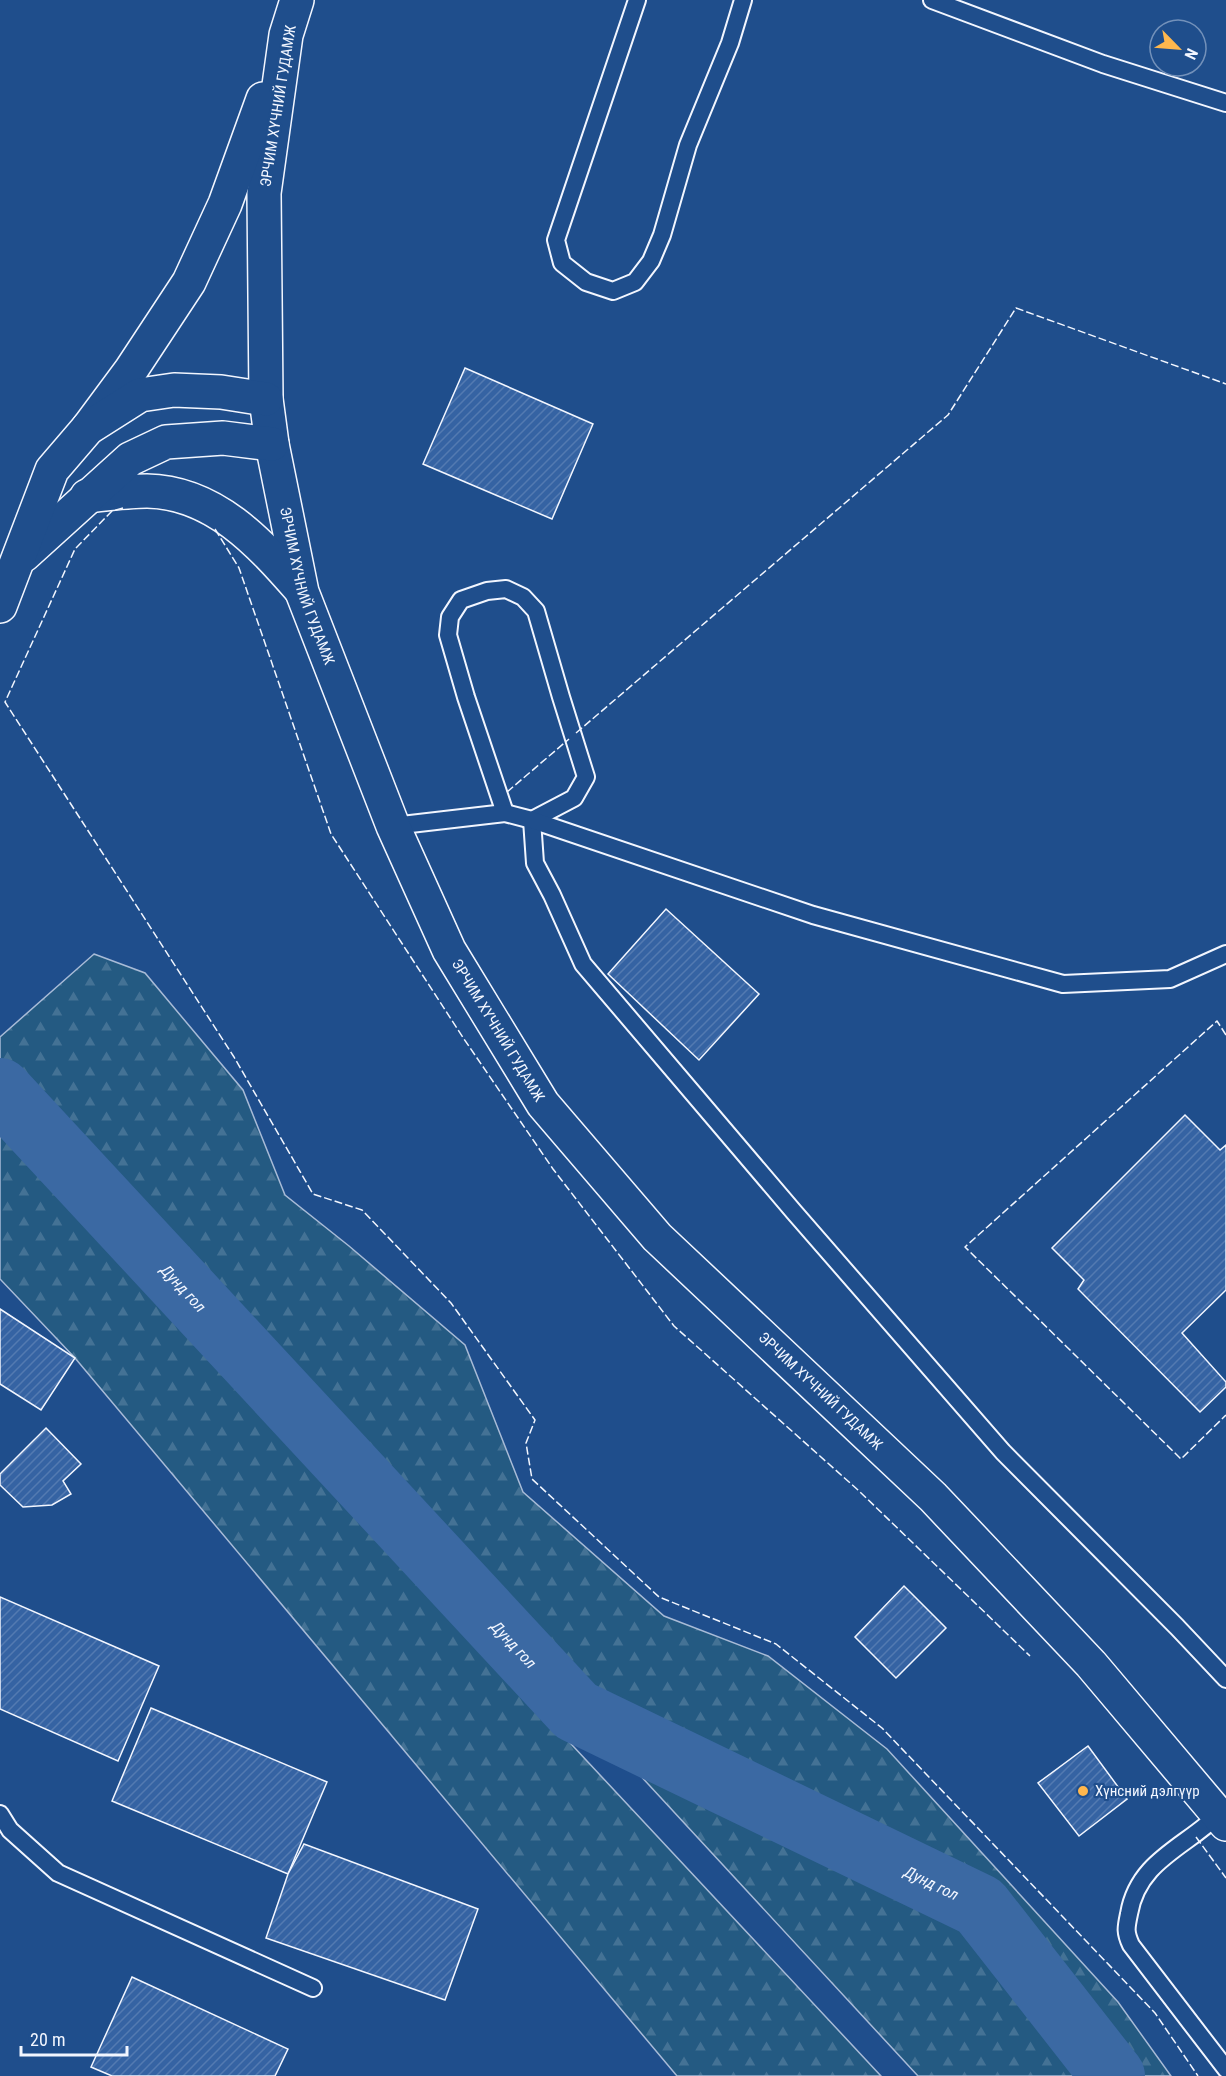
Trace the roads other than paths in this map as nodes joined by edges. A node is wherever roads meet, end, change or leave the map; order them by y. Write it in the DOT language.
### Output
graph roads {
  1 [pos="297,0"];
  2 [pos="637,0"];
  3 [pos="744,0"];
  4 [pos="932,0"];
  5 [pos="286,35"];
  6 [pos="1226,103"];
  7 [pos="266,399"];
  8 [pos="88,429"];
  9 [pos="272,444"];
  10 [pos="87,496"];
  11 [pos="19,561"];
  12 [pos="302,592"];
  13 [pos="0,606"];
  14 [pos="505,813"];
  15 [pos="532,820"];
  16 [pos="393,826"];
  17 [pos="1226,954"];
  18 [pos="1226,1679"];
  19 [pos="0,1814"];
  20 [pos="1223,1815"];
  21 [pos="313,1988"];
  22 [pos="1226,2069"];
  1 -- 5 [label="main road, ЭРЧИМ ХҮЧНИЙ ГУДАМЖ"];
  2 -- 3 [label="lane"];
  4 -- 6 [label="lane"];
  5 -- 7 [label="main road, ЭРЧИМ ХҮЧНИЙ ГУДАМЖ"];
  5 -- 8 [label="main road"];
  7 -- 8 [label="main road"];
  7 -- 9 [label="main road, ЭРЧИМ ХҮЧНИЙ ГУДАМЖ"];
  8 -- 11 [label="main road"];
  9 -- 10 [label="main road"];
  9 -- 12 [label="main road, ЭРЧИМ ХҮЧНИЙ ГУДАМЖ"];
  10 -- 11 [label="main road"];
  10 -- 12 [label="main road"];
  11 -- 13 [label="main road"];
  12 -- 16 [label="main road, ЭРЧИМ ХҮЧНИЙ ГУДАМЖ"];
  14 -- 15 [label="lane"];
  14 -- 15 [label="lane"];
  14 -- 16 [label="lane"];
  15 -- 17 [label="lane"];
  15 -- 18 [label="lane"];
  16 -- 20 [label="main road, ЭРЧИМ ХҮЧНИЙ ГУДАМЖ"];
  19 -- 21 [label="lane"];
  20 -- 22 [label="lane"];
}
